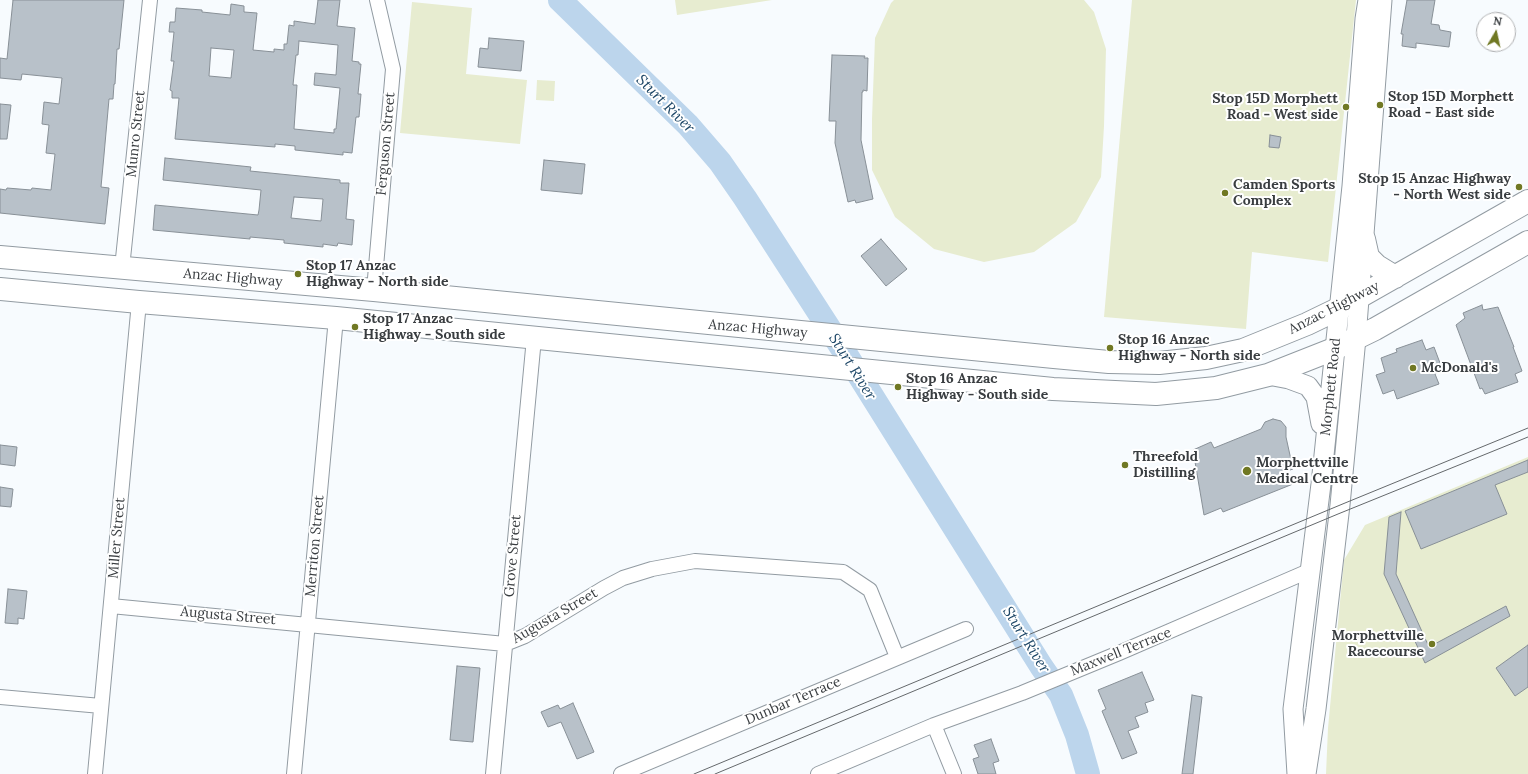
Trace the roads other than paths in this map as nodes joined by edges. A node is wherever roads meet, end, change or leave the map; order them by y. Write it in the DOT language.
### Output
graph roads {
  1 [pos="150,0"];
  2 [pos="377,0"];
  3 [pos="1368,0"];
  4 [pos="1382,0"];
  5 [pos="1528,202"];
  6 [pos="1364,239"];
  7 [pos="1528,242"];
  8 [pos="0,256"];
  9 [pos="31,259"];
  10 [pos="0,262"];
  11 [pos="122,268"];
  12 [pos="1394,277"];
  13 [pos="6,290"];
  14 [pos="374,290"];
  15 [pos="46,293"];
  16 [pos="1360,296"];
  17 [pos="460,299"];
  18 [pos="140,302"];
  19 [pos="550,308"];
  20 [pos="1338,309"];
  21 [pos="336,318"];
  22 [pos="534,338"];
  23 [pos="1356,338"];
  24 [pos="565,341"];
  25 [pos="1334,349"];
  26 [pos="1054,357"];
  27 [pos="1268,375"];
  28 [pos="1053,389"];
  29 [pos="1325,442"];
  30 [pos="1311,570"];
  31 [pos="111,606"];
  32 [pos="308,624"];
  33 [pos="966,629"];
  34 [pos="505,644"];
  35 [pos="898,657"];
  36 [pos="0,697"];
  37 [pos="101,706"];
  38 [pos="934,725"];
  39 [pos="95,774"];
  40 [pos="294,774"];
  41 [pos="493,774"];
  42 [pos="621,774"];
  43 [pos="818,774"];
  44 [pos="954,774"];
  45 [pos="1297,774"];
  46 [pos="1306,774"];
  1 -- 11 [label="street, Munro Street"];
  2 -- 14 [label="street, Ferguson Street"];
  3 -- 20 [label="main road, Morphett Road"];
  4 -- 6 [label="main road, Morphett Road"];
  5 -- 12 [label="highway, Anzac Highway"];
  6 -- 12 [label="highway"];
  6 -- 16 [label="main road, Morphett Road"];
  7 -- 23 [label="highway"];
  8 -- 9 [label="highway, Anzac Highway"];
  9 -- 11 [label="highway, Anzac Highway"];
  9 -- 15 [label="highway"];
  10 -- 13 [label="highway"];
  11 -- 14 [label="highway, Anzac Highway"];
  12 -- 16 [label="highway, Anzac Highway"];
  13 -- 15 [label="highway"];
  14 -- 17 [label="highway, Anzac Highway"];
  15 -- 18 [label="highway"];
  16 -- 20 [label="highway, Anzac Highway"];
  16 -- 23 [label="main road, Morphett Road"];
  17 -- 19 [label="highway, Anzac Highway"];
  17 -- 22 [label="highway"];
  18 -- 21 [label="highway"];
  18 -- 31 [label="street, Miller Street"];
  19 -- 24 [label="highway"];
  19 -- 26 [label="highway, Anzac Highway"];
  20 -- 25 [label="main road, Morphett Road"];
  20 -- 26 [label="highway, Anzac Highway"];
  21 -- 22 [label="highway"];
  21 -- 32 [label="street, Merriton Street"];
  22 -- 24 [label="highway"];
  22 -- 34 [label="street, Grove Street"];
  23 -- 25 [label="highway"];
  23 -- 46 [label="main road, Morphett Road"];
  24 -- 28 [label="highway"];
  25 -- 27 [label="highway"];
  25 -- 29 [label="main road, Morphett Road"];
  26 -- 28 [label="highway"];
  27 -- 28 [label="highway"];
  27 -- 29 [label="main road"];
  29 -- 30 [label="main road, Morphett Road"];
  30 -- 38 [label="street, Maxwell Terrace"];
  30 -- 45 [label="main road, Morphett Road"];
  31 -- 32 [label="street, Augusta Street"];
  31 -- 37 [label="street, Miller Street"];
  32 -- 34 [label="street, Augusta Street"];
  32 -- 40 [label="street, Merriton Street"];
  33 -- 35 [label="street, Dunbar Terrace"];
  34 -- 35 [label="street, Augusta Street"];
  34 -- 41 [label="street, Grove Street"];
  35 -- 42 [label="street, Dunbar Terrace"];
  36 -- 37 [label="street"];
  37 -- 39 [label="street, Miller Street"];
  38 -- 43 [label="street, Maxwell Terrace"];
  38 -- 44 [label="street"];
}
